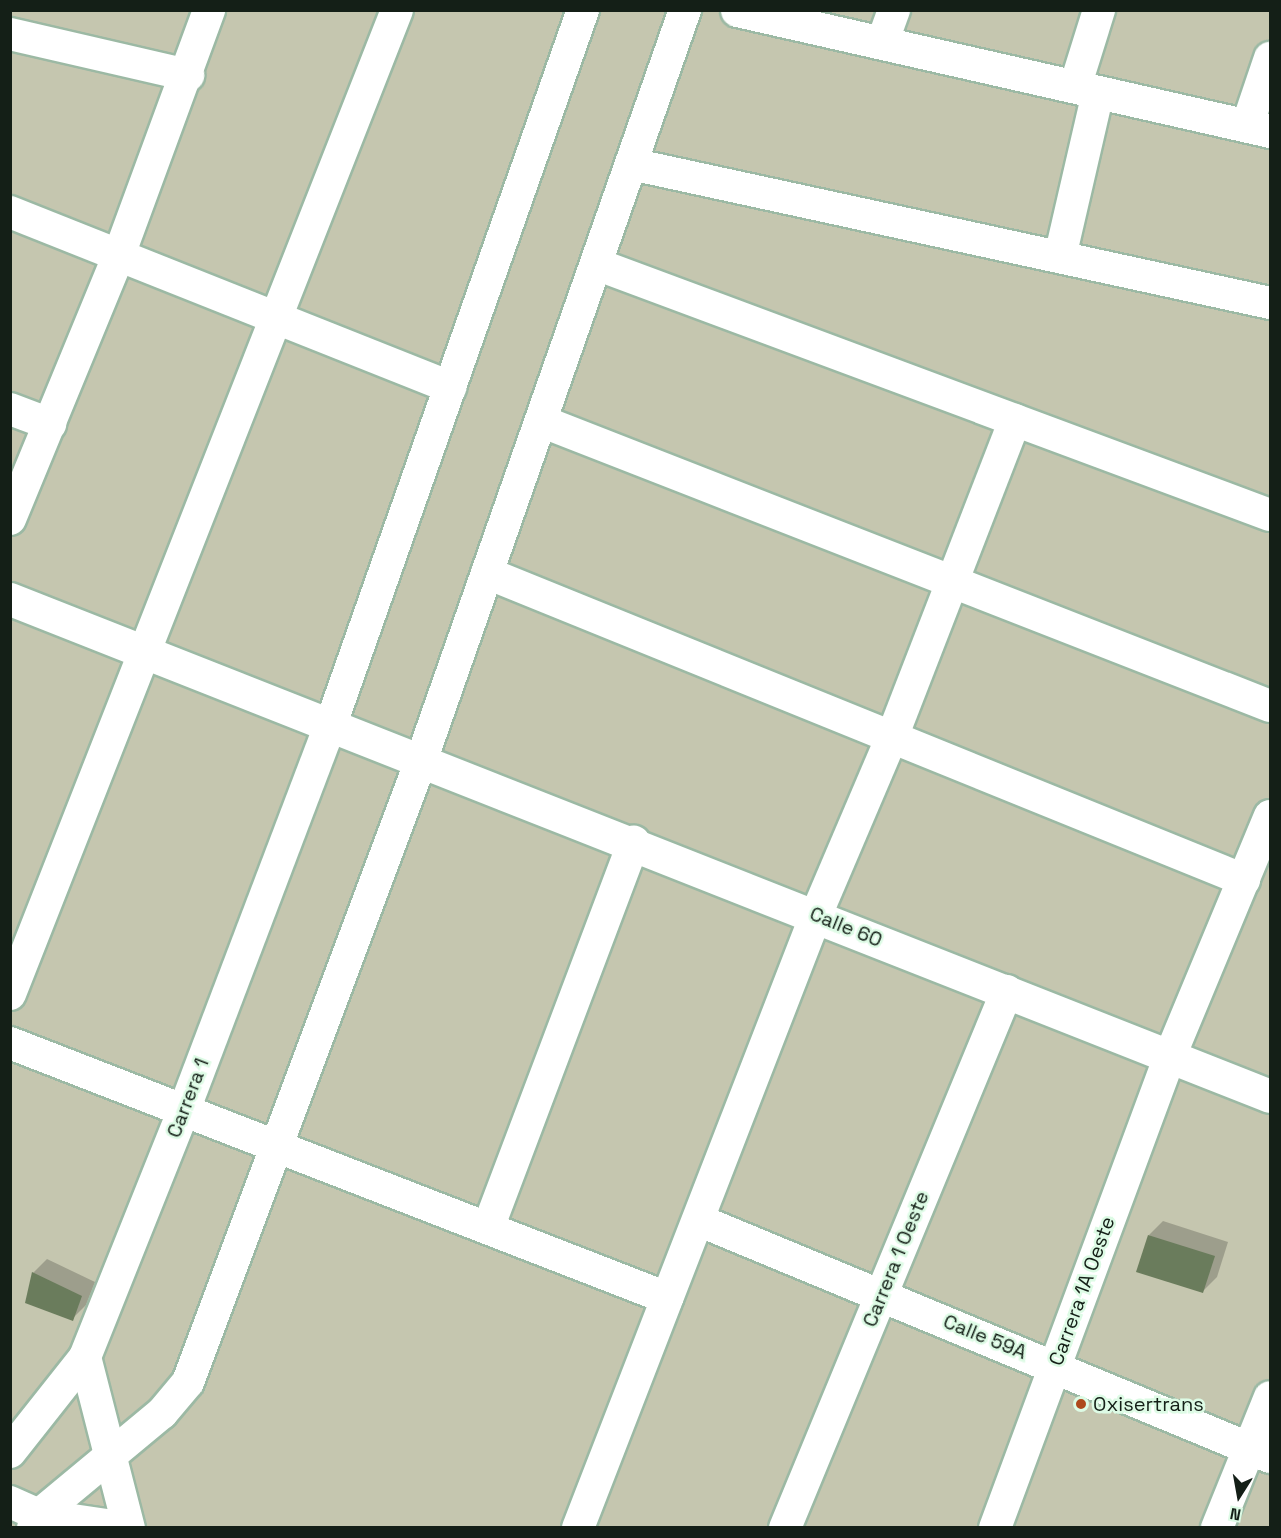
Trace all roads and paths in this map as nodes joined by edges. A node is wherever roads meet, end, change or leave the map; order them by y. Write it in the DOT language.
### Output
graph roads {
  1 [pos="209,10"];
  2 [pos="397,10"];
  3 [pos="583,10"];
  4 [pos="685,10"];
  5 [pos="737,10"];
  6 [pos="894,10"];
  7 [pos="1099,10"];
  8 [pos="10,34"];
  9 [pos="882,43"];
  10 [pos="1270,58"];
  11 [pos="188,75"];
  12 [pos="1086,90"];
  13 [pos="1259,128"];
  14 [pos="631,164"];
  15 [pos="10,212"];
  16 [pos="119,255"];
  17 [pos="1060,257"];
  18 [pos="596,264"];
  19 [pos="1270,303"];
  20 [pos="279,319"];
  21 [pos="450,387"];
  22 [pos="10,409"];
  23 [pos="1015,420"];
  24 [pos="541,421"];
  25 [pos="50,424"];
  26 [pos="1270,514"];
  27 [pos="10,519"];
  28 [pos="487,573"];
  29 [pos="952,582"];
  30 [pos="10,598"];
  31 [pos="147,652"];
  32 [pos="1270,706"];
  33 [pos="331,724"];
  34 [pos="892,737"];
  35 [pos="422,758"];
  36 [pos="1270,816"];
  37 [pos="634,842"];
  38 [pos="1245,880"];
  39 [pos="816,915"];
  40 [pos="1007,991"];
  41 [pos="10,994"];
  42 [pos="10,1043"];
  43 [pos="1170,1056"];
  44 [pos="1270,1096"];
  45 [pos="184,1110"];
  46 [pos="277,1146"];
  47 [pos="698,1220"];
  48 [pos="488,1228"];
  49 [pos="881,1294"];
  50 [pos="667,1298"];
  51 [pos="85,1357"];
  52 [pos="1055,1366"];
  53 [pos="1270,1397"];
  54 [pos="10,1452"];
  55 [pos="1260,1454"];
  56 [pos="110,1456"];
  57 [pos="10,1502"];
  58 [pos="36,1521"];
  59 [pos="128,1527"];
  60 [pos="578,1527"];
  61 [pos="785,1527"];
  62 [pos="995,1527"];
  63 [pos="1217,1527"];
  1 -- 11 [label="street"];
  2 -- 20 [label="street"];
  3 -- 21 [label="street, Carrera 1"];
  4 -- 14 [label="street"];
  5 -- 9 [label="street"];
  6 -- 9 [label="street"];
  7 -- 12 [label="street"];
  8 -- 11 [label="street"];
  9 -- 12 [label="street"];
  10 -- 13 [label="street"];
  11 -- 16 [label="street"];
  12 -- 13 [label="street"];
  12 -- 17 [label="street"];
  14 -- 17 [label="street"];
  14 -- 18 [label="street"];
  15 -- 16 [label="street"];
  16 -- 20 [label="street"];
  16 -- 25 [label="street"];
  17 -- 19 [label="street"];
  18 -- 23 [label="street"];
  18 -- 24 [label="street"];
  20 -- 21 [label="street"];
  20 -- 31 [label="street"];
  21 -- 33 [label="street, Carrera 1"];
  22 -- 25 [label="street"];
  23 -- 26 [label="street"];
  23 -- 29 [label="street"];
  24 -- 28 [label="street"];
  24 -- 29 [label="street"];
  25 -- 27 [label="street"];
  28 -- 34 [label="street"];
  28 -- 35 [label="street"];
  29 -- 32 [label="street"];
  29 -- 34 [label="street"];
  30 -- 31 [label="street, Calle 60"];
  31 -- 33 [label="street, Calle 60"];
  31 -- 41 [label="street"];
  33 -- 35 [label="street, Calle 60"];
  33 -- 45 [label="street, Carrera 1"];
  34 -- 38 [label="street"];
  34 -- 39 [label="street"];
  35 -- 37 [label="street, Calle 60"];
  35 -- 46 [label="street"];
  36 -- 38 [label="street, Carrera 1A Oeste"];
  37 -- 39 [label="street, Calle 60"];
  37 -- 48 [label="street"];
  38 -- 43 [label="street, Carrera 1A Oeste"];
  39 -- 40 [label="street, Calle 60"];
  39 -- 47 [label="street"];
  40 -- 43 [label="street, Calle 60"];
  40 -- 49 [label="street, Carrera 1 Oeste"];
  42 -- 45 [label="street"];
  43 -- 44 [label="street, Calle 60"];
  43 -- 52 [label="street, Carrera 1A Oeste"];
  45 -- 46 [label="street"];
  45 -- 51 [label="street, Carrera 1"];
  46 -- 48 [label="street"];
  46 -- 56 [label="street"];
  47 -- 49 [label="street, Calle 59A"];
  47 -- 50 [label="street"];
  48 -- 50 [label="street"];
  49 -- 52 [label="street, Calle 59A"];
  49 -- 61 [label="street, Carrera 1 Oeste"];
  50 -- 60 [label="street"];
  51 -- 54 [label="street, Carrera 1"];
  51 -- 56 [label="street"];
  52 -- 55 [label="street, Calle 59A"];
  52 -- 62 [label="street, Carrera 1A Oeste"];
  53 -- 55 [label="street"];
  55 -- 63 [label="street"];
  56 -- 58 [label="street"];
  56 -- 59 [label="street"];
  57 -- 58 [label="street"];
  58 -- 59 [label="street"];
}
